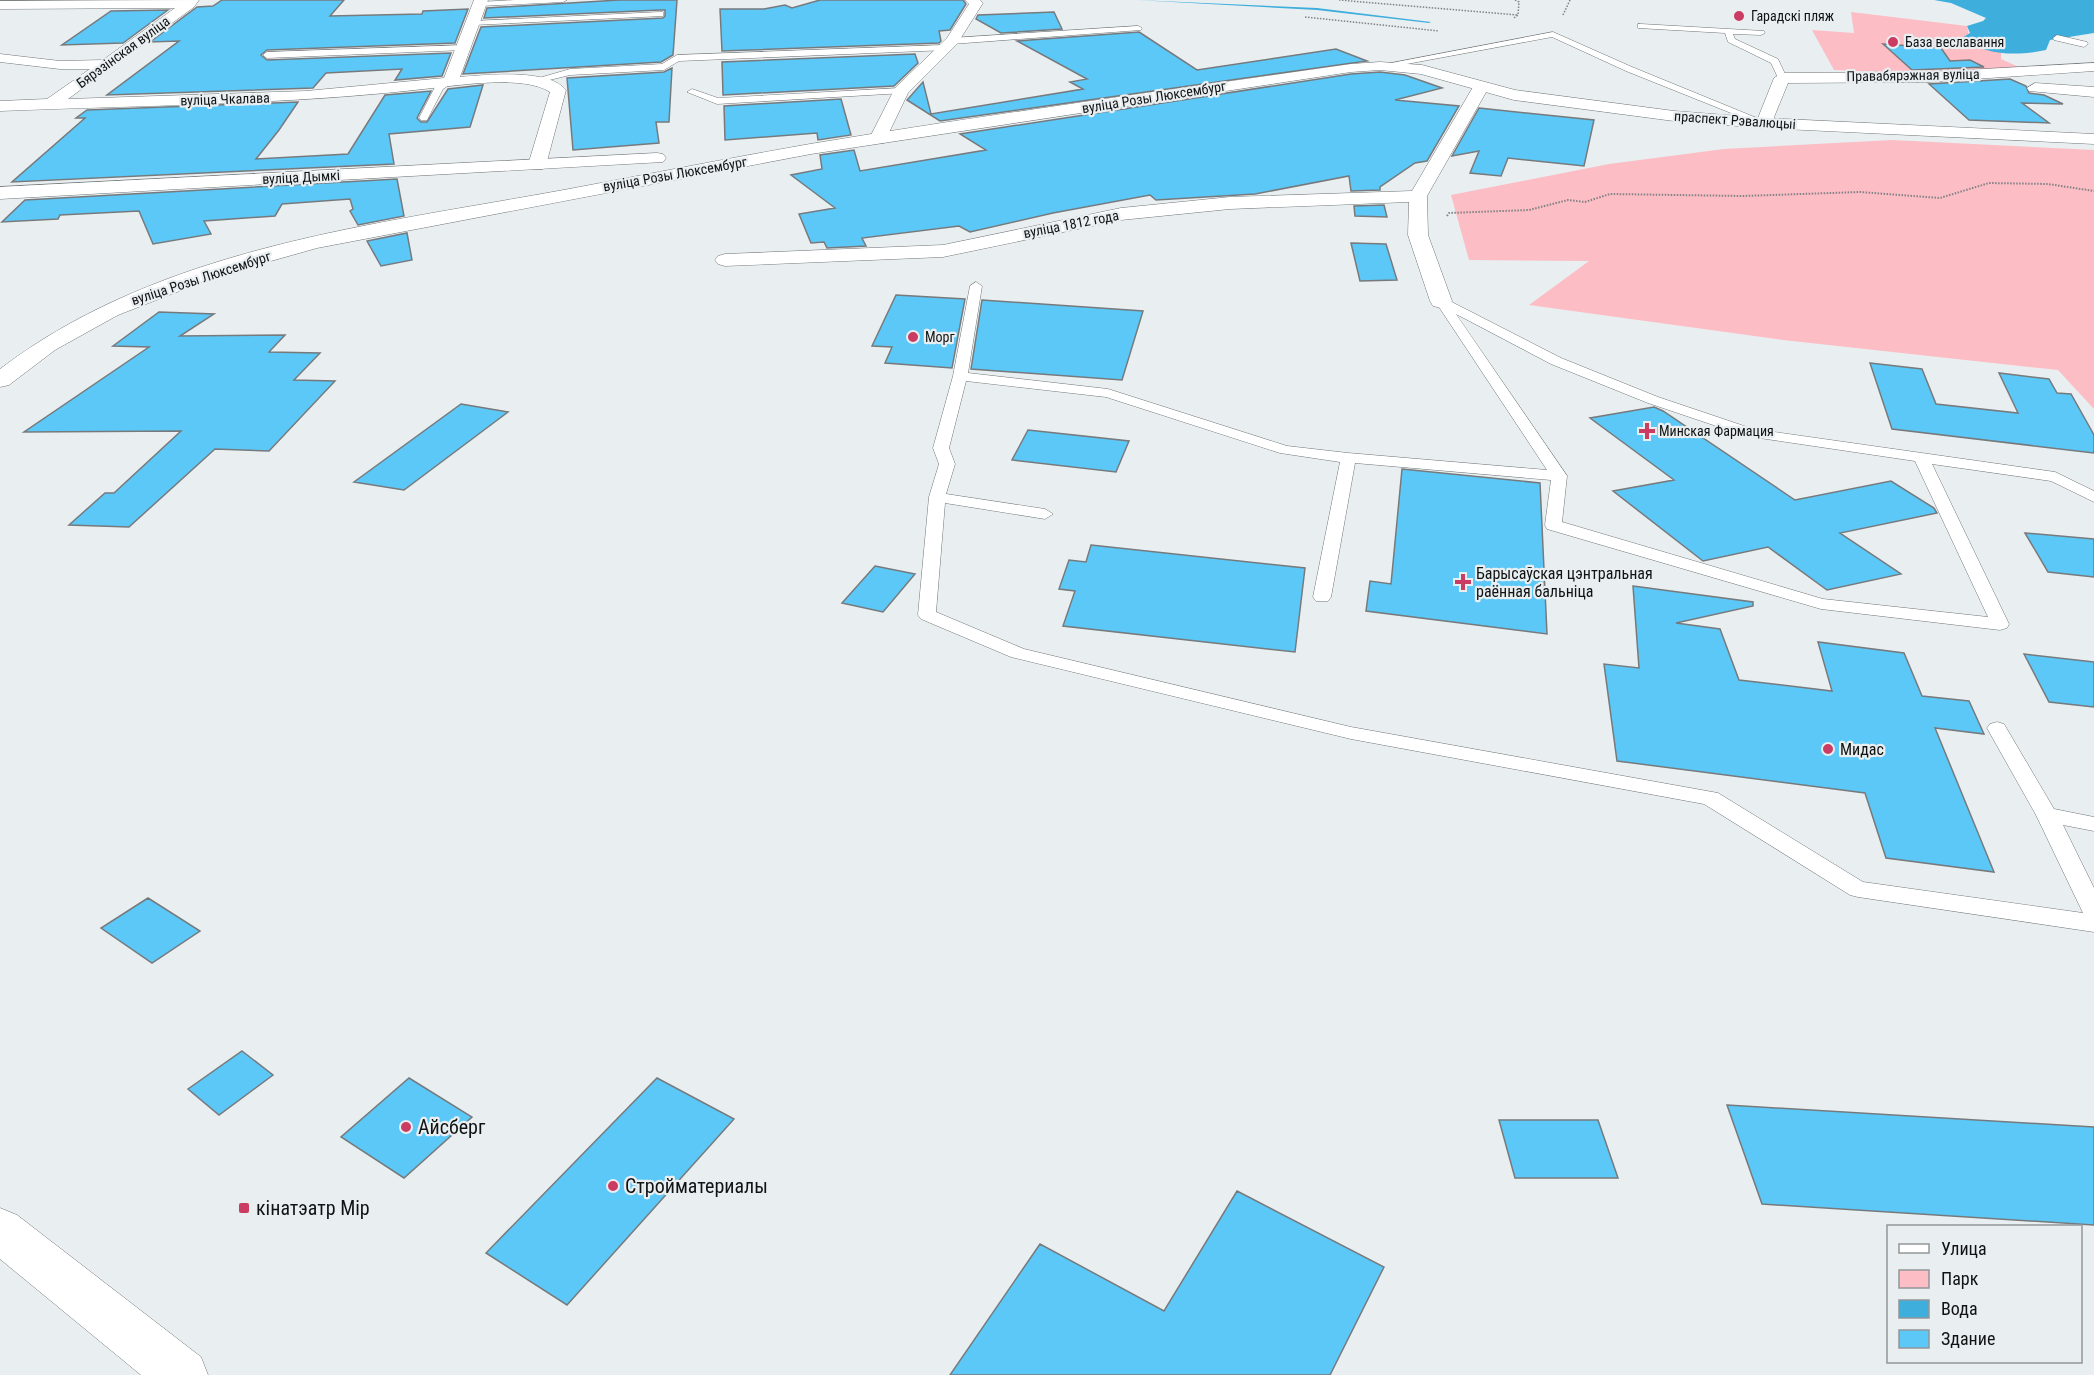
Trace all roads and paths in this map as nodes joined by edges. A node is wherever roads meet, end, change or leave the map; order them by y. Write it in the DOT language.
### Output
graph roads {
  1 [pos="563,0"];
  2 [pos="972,0"];
  3 [pos="1339,0"];
  4 [pos="1515,0"];
  5 [pos="32,2"];
  6 [pos="192,2"];
  7 [pos="481,2"];
  8 [pos="0,5"];
  9 [pos="1488,12"];
  10 [pos="660,14"];
  11 [pos="1518,15"];
  12 [pos="1305,17"];
  13 [pos="473,23"];
  14 [pos="1641,26"];
  15 [pos="1138,28"];
  16 [pos="1439,31"];
  17 [pos="1728,31"];
  18 [pos="1761,33"];
  19 [pos="2057,38"];
  20 [pos="949,44"];
  21 [pos="2089,44"];
  22 [pos="465,47"];
  23 [pos="2078,53"];
  24 [pos="267,55"];
  25 [pos="0,58"];
  26 [pos="108,64"];
  27 [pos="1380,66"];
  28 [pos="2094,67"];
  29 [pos="1929,76"];
  30 [pos="1782,78"];
  31 [pos="537,80"];
  32 [pos="450,81"];
  33 [pos="1481,87"];
  34 [pos="901,91"];
  35 [pos="693,92"];
  36 [pos="2094,92"];
  37 [pos="51,104"];
  38 [pos="0,106"];
  39 [pos="423,118"];
  40 [pos="1764,123"];
  41 [pos="878,139"];
  42 [pos="2094,139"];
  43 [pos="811,148"];
  44 [pos="602,162"];
  45 [pos="537,165"];
  46 [pos="619,183"];
  47 [pos="2094,191"];
  48 [pos="0,192"];
  49 [pos="1418,196"];
  50 [pos="1418,235"];
  51 [pos="725,260"];
  52 [pos="976,286"];
  53 [pos="1441,300"];
  54 [pos="960,375"];
  55 [pos="0,380"];
  56 [pos="1348,458"];
  57 [pos="1922,459"];
  58 [pos="1558,476"];
  59 [pos="937,497"];
  60 [pos="2094,497"];
  61 [pos="1046,514"];
  62 [pos="1322,597"];
  63 [pos="1997,728"];
  64 [pos="2048,815"];
  65 [pos="2094,824"];
  66 [pos="2094,912"];
  67 [pos="2094,923"];
  68 [pos="0,1230"];
  69 [pos="182,1375"];
  1 -- 7 [label="lane"];
  2 -- 20 [label="street"];
  3 -- 9 [label="path"];
  4 -- 11 [label="path"];
  5 -- 6 [label="street"];
  5 -- 8 [label="street"];
  6 -- 26 [label="street, Бярэзінская вуліца"];
  7 -- 13 [label="street"];
  10 -- 13 [label="lane"];
  12 -- 16 [label="path"];
  13 -- 22 [label="street"];
  14 -- 17 [label="lane"];
  15 -- 20 [label="lane"];
  17 -- 18 [label="lane"];
  17 -- 30 [label="lane"];
  19 -- 21 [label="lane"];
  20 -- 31 [label="lane"];
  20 -- 34 [label="street"];
  21 -- 23 [label="lane"];
  22 -- 24 [label="lane"];
  22 -- 32 [label="street"];
  25 -- 26 [label="street"];
  26 -- 37 [label="street, Бярэзінская вуліца"];
  27 -- 33 [label="street, праспект Рэвалюцыі"];
  27 -- 40 [label="lane"];
  27 -- 41 [label="street, вуліца Розы Люксембург"];
  28 -- 29 [label="street, Правабярэжная вуліца"];
  29 -- 30 [label="street, Правабярэжная вуліца"];
  29 -- 36 [label="street"];
  30 -- 40 [label="street"];
  31 -- 32 [label="street, вуліца Чкалава"];
  31 -- 45 [label="street"];
  32 -- 37 [label="street, вуліца Чкалава"];
  32 -- 39 [label="lane"];
  33 -- 40 [label="street, праспект Рэвалюцыі"];
  33 -- 49 [label="street"];
  34 -- 35 [label="lane"];
  34 -- 41 [label="street"];
  37 -- 38 [label="street, вуліца Чкалава"];
  40 -- 42 [label="street, праспект Рэвалюцыі"];
  41 -- 43 [label="street, вуліца Розы Люксембург"];
  43 -- 44 [label="street, вуліца Дымкі"];
  43 -- 46 [label="street, вуліца Розы Люксембург"];
  44 -- 45 [label="street, вуліца Дымкі"];
  44 -- 46 [label="street"];
  45 -- 48 [label="street, вуліца Дымкі"];
  46 -- 55 [label="street, вуліца Розы Люксембург"];
  47 -- 50 [label="path"];
  49 -- 50 [label="street"];
  49 -- 51 [label="street, вуліца 1812 года"];
  50 -- 53 [label="street"];
  52 -- 54 [label="lane"];
  53 -- 57 [label="lane"];
  53 -- 58 [label="lane"];
  54 -- 56 [label="lane"];
  54 -- 59 [label="lane"];
  56 -- 58 [label="lane"];
  56 -- 62 [label="lane"];
  57 -- 58 [label="lane"];
  57 -- 60 [label="lane"];
  59 -- 61 [label="lane"];
  59 -- 67 [label="lane"];
  63 -- 64 [label="lane"];
  64 -- 65 [label="lane"];
  64 -- 66 [label="lane"];
  68 -- 69 [label="street"];
}
